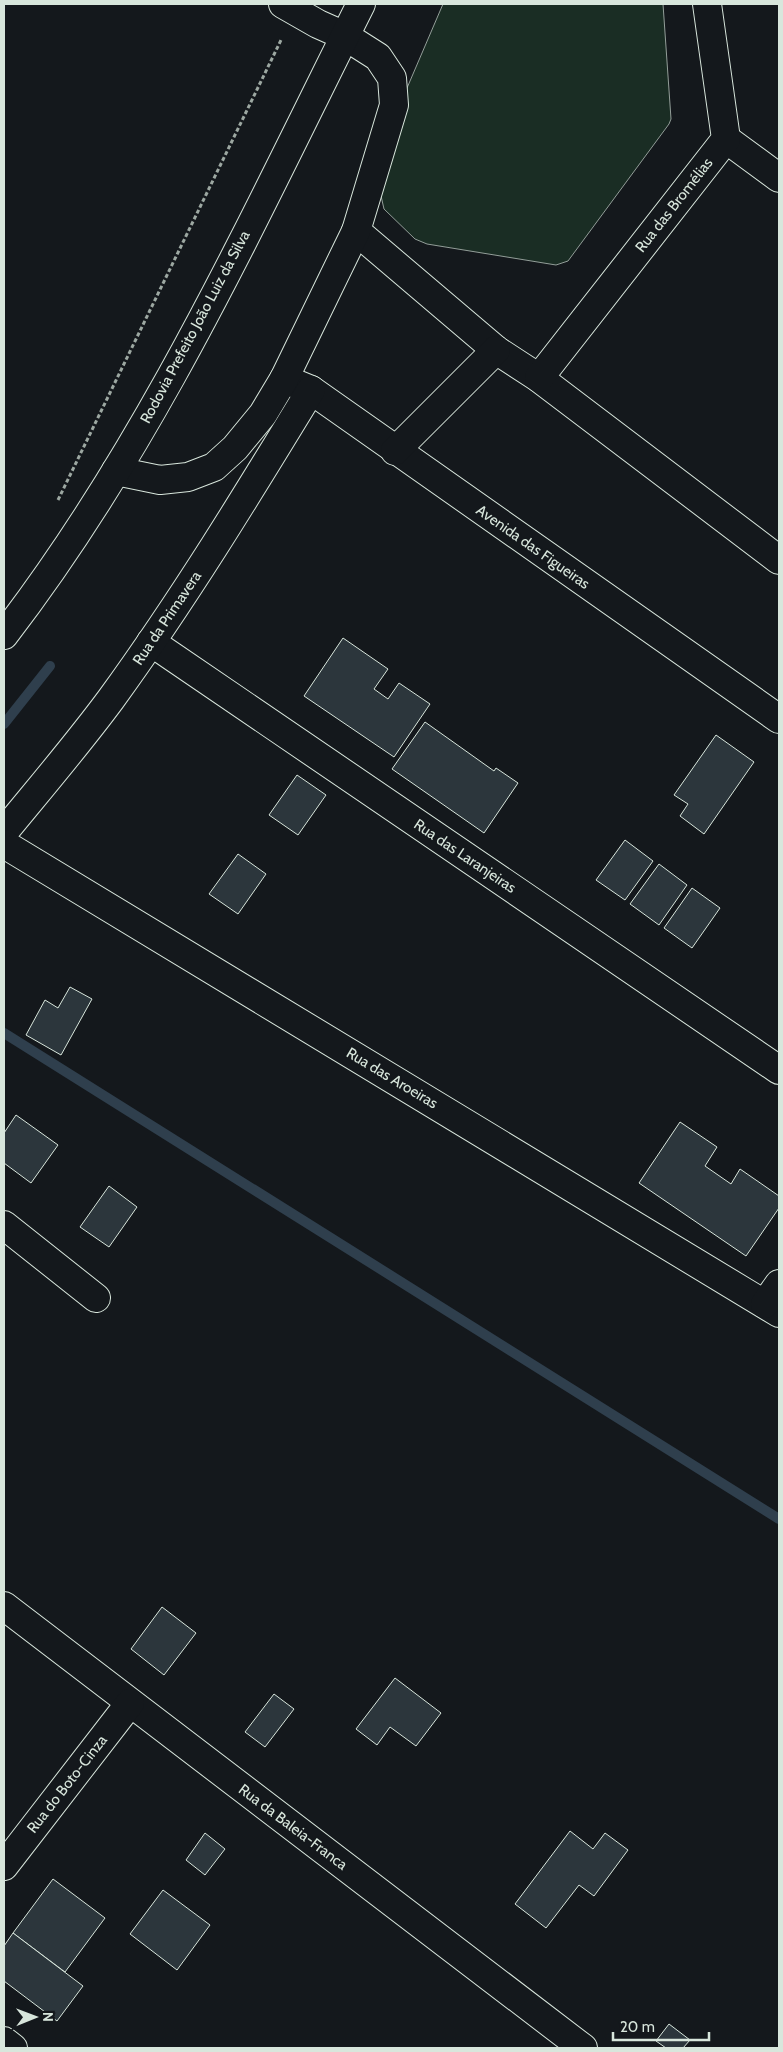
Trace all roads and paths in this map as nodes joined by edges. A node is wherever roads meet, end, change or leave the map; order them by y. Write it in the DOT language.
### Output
graph roads {
  1 [pos="361,4"];
  2 [pos="707,4"];
  3 [pos="289,8"];
  4 [pos="345,36"];
  5 [pos="726,139"];
  6 [pos="779,178"];
  7 [pos="356,231"];
  8 [pos="496,350"];
  9 [pos="539,378"];
  10 [pos="284,379"];
  11 [pos="310,390"];
  12 [pos="395,451"];
  13 [pos="116,471"];
  14 [pos="57,503"];
  15 [pos="779,560"];
  16 [pos="4,635"];
  17 [pos="151,642"];
  18 [pos="779,719"];
  19 [pos="4,832"];
  20 [pos="4,844"];
  21 [pos="779,1070"];
  22 [pos="4,1225"];
  23 [pos="96,1298"];
  24 [pos="774,1300"];
  25 [pos="4,1606"];
  26 [pos="130,1703"];
  27 [pos="4,1866"];
  28 [pos="4,2041"];
  29 [pos="13,2048"];
  30 [pos="583,2048"];
  1 -- 4 [label="street, Rodovia Prefeito João Luiz da Silva"];
  2 -- 5 [label="street"];
  3 -- 4 [label="street"];
  3 -- 14 [label="path"];
  4 -- 7 [label="street"];
  4 -- 13 [label="street, Rodovia Prefeito João Luiz da Silva"];
  5 -- 6 [label="street"];
  5 -- 9 [label="street, Rua das Bromélias"];
  7 -- 8 [label="street"];
  7 -- 10 [label="street"];
  8 -- 9 [label="street"];
  8 -- 12 [label="street"];
  9 -- 15 [label="street"];
  10 -- 11 [label="street, Avenida das Figueiras"];
  10 -- 13 [label="street"];
  11 -- 12 [label="street, Avenida das Figueiras"];
  11 -- 17 [label="street, Rua da Primavera"];
  12 -- 18 [label="street, Avenida das Figueiras"];
  13 -- 16 [label="street, Rodovia Prefeito João Luiz da Silva"];
  17 -- 19 [label="street, Rua da Primavera"];
  17 -- 21 [label="street, Rua das Laranjeiras"];
  20 -- 24 [label="street, Rua das Aroeiras"];
  22 -- 23 [label="street"];
  25 -- 26 [label="street, Rua da Baleia-Franca"];
  26 -- 27 [label="street, Rua do Boto-Cinza"];
  26 -- 30 [label="street, Rua da Baleia-Franca"];
  28 -- 29 [label="street"];
}
